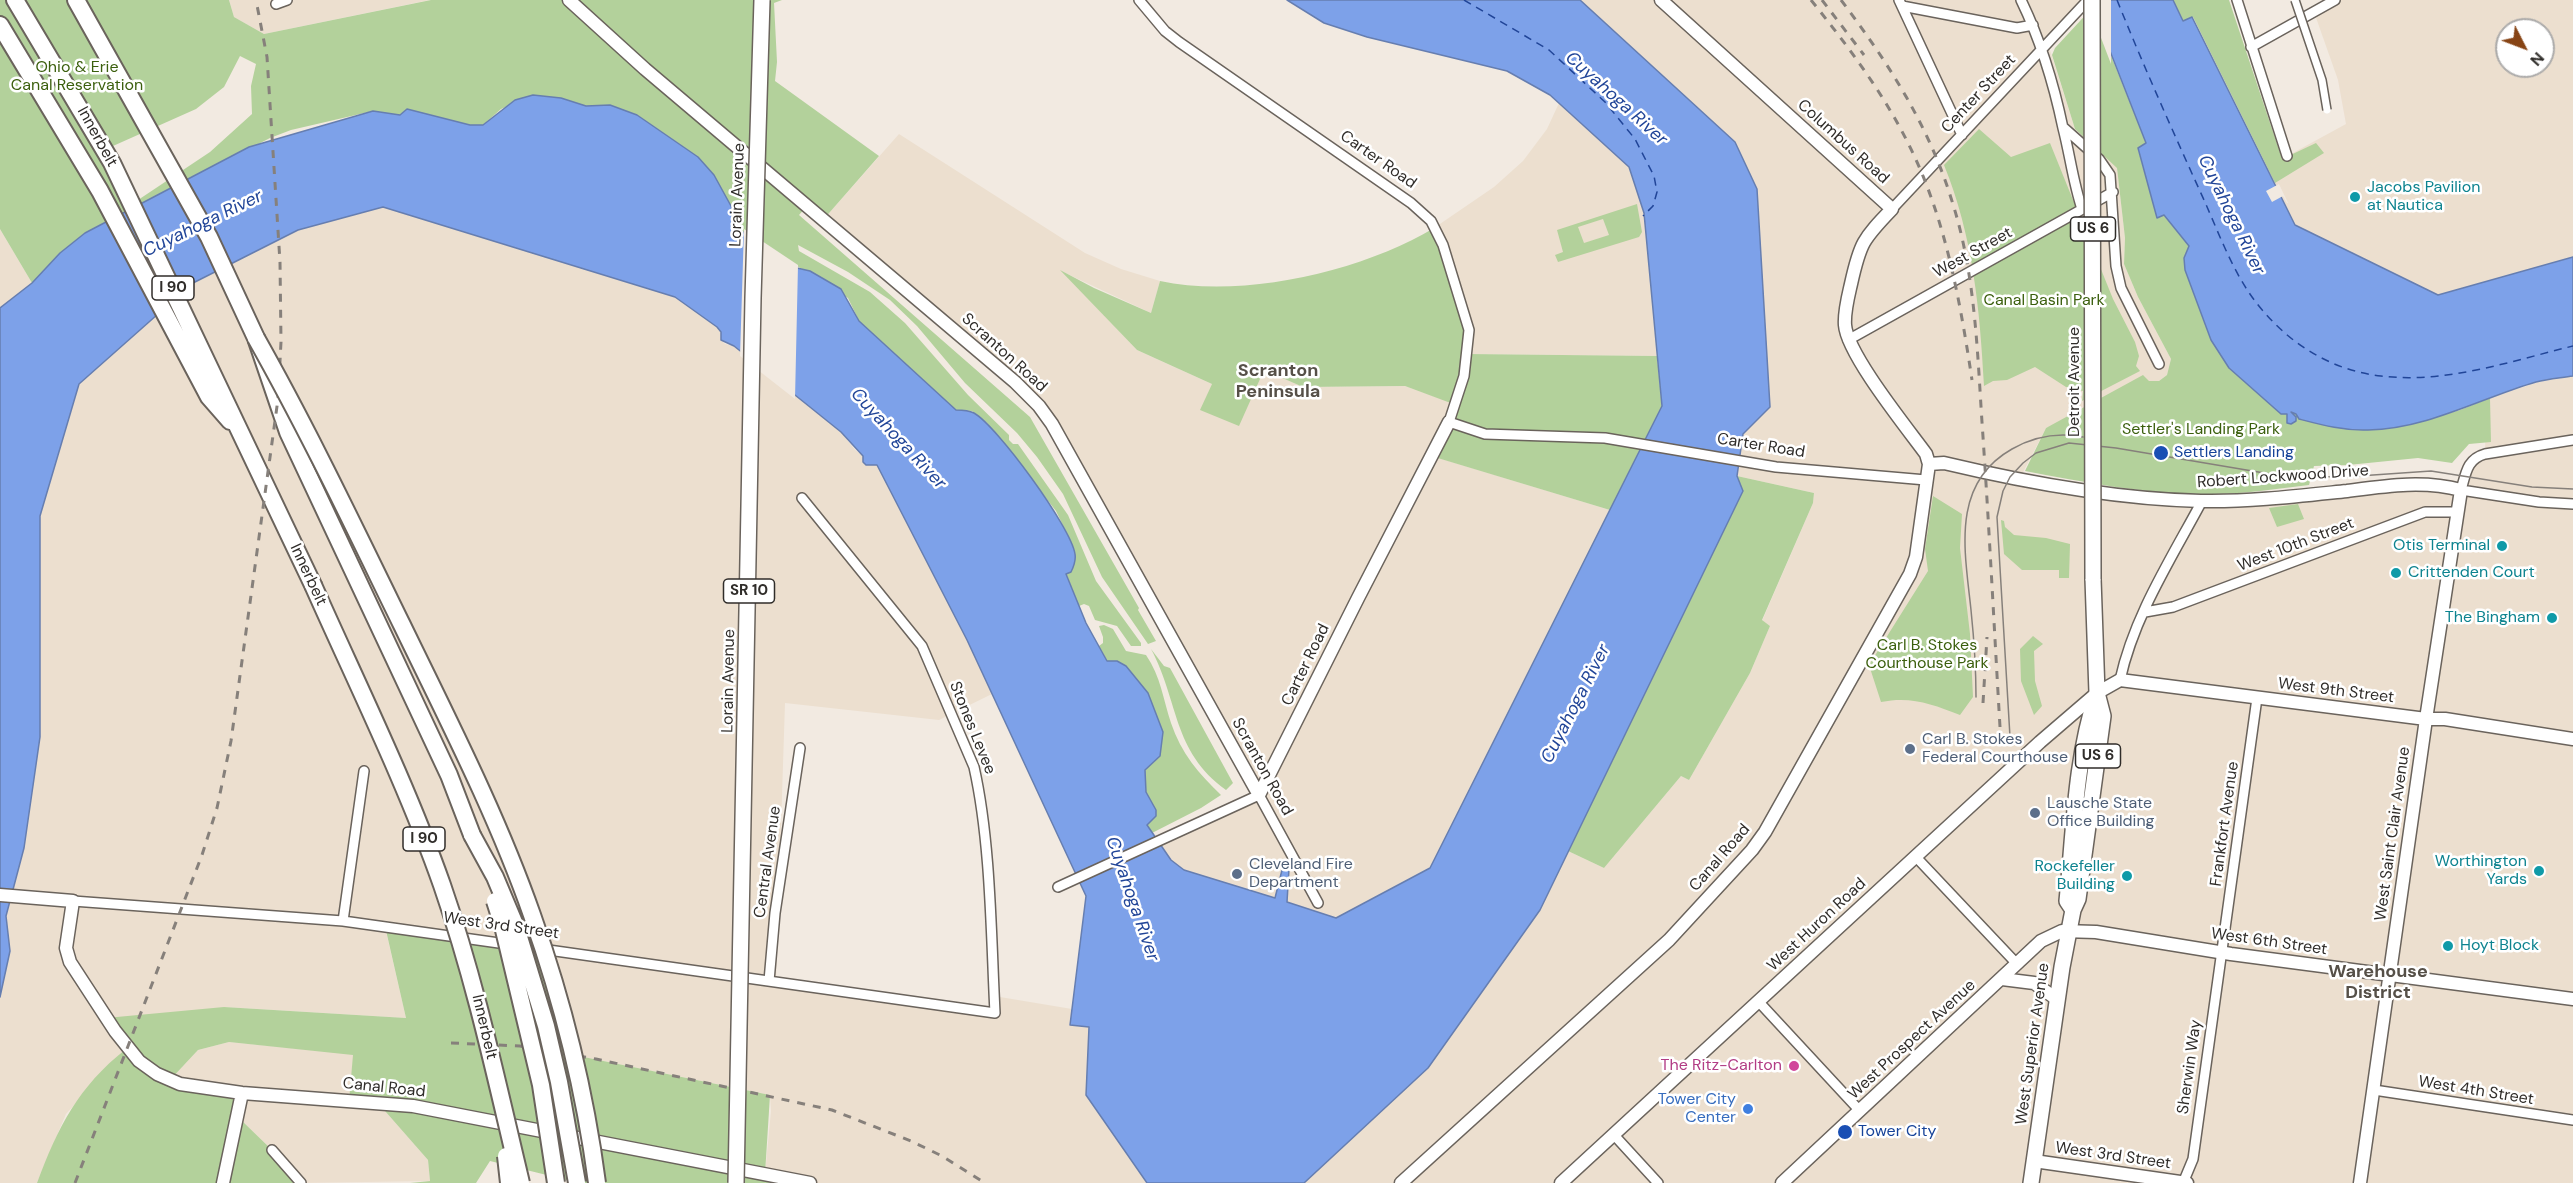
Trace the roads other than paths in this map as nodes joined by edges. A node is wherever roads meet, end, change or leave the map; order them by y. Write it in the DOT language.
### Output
graph roads {
  1 [pos="15,0"];
  2 [pos="287,0"];
  3 [pos="569,0"];
  4 [pos="762,0"];
  5 [pos="1139,0"];
  6 [pos="1661,0"];
  7 [pos="2021,0"];
  8 [pos="2090,0"];
  9 [pos="2237,0"];
  10 [pos="2295,0"];
  11 [pos="2335,0"];
  12 [pos="77,1"];
  13 [pos="1900,3"];
  14 [pos="276,4"];
  15 [pos="0,25"];
  16 [pos="2033,25"];
  17 [pos="2251,47"];
  18 [pos="2040,50"];
  19 [pos="2327,110"];
  20 [pos="2063,127"];
  21 [pos="1962,135"];
  22 [pos="2287,156"];
  23 [pos="2113,192"];
  24 [pos="1892,209"];
  25 [pos="2082,209"];
  26 [pos="256,338"];
  27 [pos="1848,340"];
  28 [pos="2159,364"];
  29 [pos="1449,422"];
  30 [pos="242,434"];
  31 [pos="2573,440"];
  32 [pos="1929,464"];
  33 [pos="1926,480"];
  34 [pos="2461,490"];
  35 [pos="802,498"];
  36 [pos="2202,501"];
  37 [pos="2573,504"];
  38 [pos="2458,512"];
  39 [pos="2145,612"];
  40 [pos="2120,680"];
  41 [pos="2097,693"];
  42 [pos="2258,698"];
  43 [pos="2426,719"];
  44 [pos="2573,739"];
  45 [pos="800,747"];
  46 [pos="364,771"];
  47 [pos="1259,795"];
  48 [pos="471,835"];
  49 [pos="1915,856"];
  50 [pos="1058,887"];
  51 [pos="0,895"];
  52 [pos="73,901"];
  53 [pos="1318,903"];
  54 [pos="344,921"];
  55 [pos="2069,930"];
  56 [pos="2221,953"];
  57 [pos="2017,964"];
  58 [pos="2391,975"];
  59 [pos="2002,978"];
  60 [pos="769,981"];
  61 [pos="2573,999"];
  62 [pos="2058,1000"];
  63 [pos="1758,1001"];
  64 [pos="995,1013"];
  65 [pos="2374,1090"];
  66 [pos="242,1093"];
  67 [pos="502,1105"];
  68 [pos="1860,1111"];
  69 [pos="2573,1120"];
  70 [pos="1614,1135"];
  71 [pos="272,1150"];
  72 [pos="2034,1161"];
  73 [pos="223,1183"];
  74 [pos="301,1183"];
  75 [pos="509,1183"];
  76 [pos="521,1183"];
  77 [pos="556,1183"];
  78 [pos="577,1183"];
  79 [pos="597,1183"];
  80 [pos="736,1183"];
  81 [pos="810,1183"];
  82 [pos="1401,1183"];
  83 [pos="1561,1183"];
  84 [pos="1658,1183"];
  85 [pos="1782,1183"];
  86 [pos="2031,1183"];
  87 [pos="2184,1183"];
  88 [pos="2361,1183"];
  1 -- 30 [label="highway, Innerbelt / I 90"];
  2 -- 14 [label="street"];
  3 -- 47 [label="street, Scranton Road"];
  4 -- 80 [label="main road, Lorain Avenue / SR 10, bridge"];
  5 -- 29 [label="street, Carter Road"];
  6 -- 24 [label="street, Columbus Road"];
  7 -- 16 [label="street"];
  8 -- 18 [label="street, Center Street"];
  8 -- 41 [label="main road, Detroit Avenue / US 6, bridge"];
  9 -- 17 [label="street"];
  10 -- 19 [label="street, bridge"];
  11 -- 17 [label="street"];
  12 -- 26 [label="highway"];
  13 -- 16 [label="street"];
  13 -- 21 [label="street"];
  15 -- 30 [label="highway"];
  16 -- 18 [label="street"];
  17 -- 22 [label="street"];
  18 -- 20 [label="street"];
  18 -- 21 [label="street, Center Street"];
  20 -- 23 [label="street"];
  20 -- 25 [label="street"];
  21 -- 24 [label="street, Center Street"];
  23 -- 25 [label="street, West Street"];
  23 -- 28 [label="street"];
  24 -- 27 [label="street, Columbus Road"];
  25 -- 27 [label="street, West Street"];
  26 -- 48 [label="highway, bridge"];
  26 -- 79 [label="highway, bridge"];
  27 -- 32 [label="street, Columbus Road"];
  29 -- 33 [label="street, Carter Road"];
  29 -- 47 [label="street, Carter Road"];
  30 -- 67 [label="highway, Innerbelt / I 90, bridge"];
  31 -- 34 [label="street"];
  32 -- 33 [label="street, Canal Road"];
  32 -- 36 [label="street, Robert Lockwood Drive"];
  33 -- 82 [label="street, Canal Road"];
  34 -- 36 [label="street, Robert Lockwood Drive"];
  34 -- 37 [label="street"];
  34 -- 38 [label="street, West Saint Clair Avenue"];
  35 -- 64 [label="street, Stones Levee"];
  36 -- 39 [label="street"];
  38 -- 39 [label="street, West 10th Street"];
  38 -- 43 [label="street, West Saint Clair Avenue"];
  39 -- 40 [label="street"];
  40 -- 41 [label="street"];
  40 -- 42 [label="street, West 9th Street"];
  41 -- 49 [label="street, West Huron Road"];
  41 -- 55 [label="main road, West Superior Avenue / US 6"];
  42 -- 43 [label="street, West 9th Street"];
  42 -- 56 [label="street, Frankfort Avenue"];
  43 -- 44 [label="street, West 9th Street"];
  43 -- 58 [label="street, West Saint Clair Avenue"];
  45 -- 60 [label="street, Central Avenue"];
  46 -- 54 [label="street"];
  47 -- 50 [label="street"];
  47 -- 53 [label="street, Scranton Road"];
  48 -- 77 [label="highway, bridge"];
  48 -- 78 [label="highway, bridge"];
  49 -- 57 [label="street"];
  49 -- 63 [label="street, West Huron Road"];
  51 -- 52 [label="street, West 3rd Street"];
  52 -- 54 [label="street, West 3rd Street"];
  52 -- 66 [label="street, Canal Road"];
  54 -- 60 [label="street, West 3rd Street"];
  55 -- 56 [label="street, West 6th Street"];
  55 -- 57 [label="street, West Prospect Avenue"];
  55 -- 62 [label="main road, West Superior Avenue / US 6"];
  56 -- 58 [label="street, West 6th Street"];
  56 -- 87 [label="street, Sherwin Way"];
  57 -- 59 [label="street, West Prospect Avenue"];
  58 -- 61 [label="street, West 6th Street"];
  58 -- 65 [label="street, West Saint Clair Avenue"];
  59 -- 62 [label="street"];
  59 -- 68 [label="street, West Prospect Avenue"];
  60 -- 64 [label="street, West 3rd Street"];
  62 -- 72 [label="main road, West Superior Avenue / US 6"];
  63 -- 68 [label="street"];
  63 -- 70 [label="street, West Huron Road"];
  65 -- 69 [label="street, West 4th Street"];
  65 -- 88 [label="street, West Saint Clair Avenue"];
  66 -- 73 [label="street"];
  66 -- 81 [label="street, Canal Road"];
  67 -- 75 [label="highway, bridge"];
  67 -- 76 [label="highway, Innerbelt / I 90, bridge"];
  68 -- 85 [label="street, West Prospect Avenue"];
  70 -- 83 [label="street, West Huron Road"];
  70 -- 84 [label="street"];
  71 -- 74 [label="street"];
  72 -- 86 [label="main road, West Superior Avenue / US 6"];
  72 -- 87 [label="street, West 3rd Street"];
}
